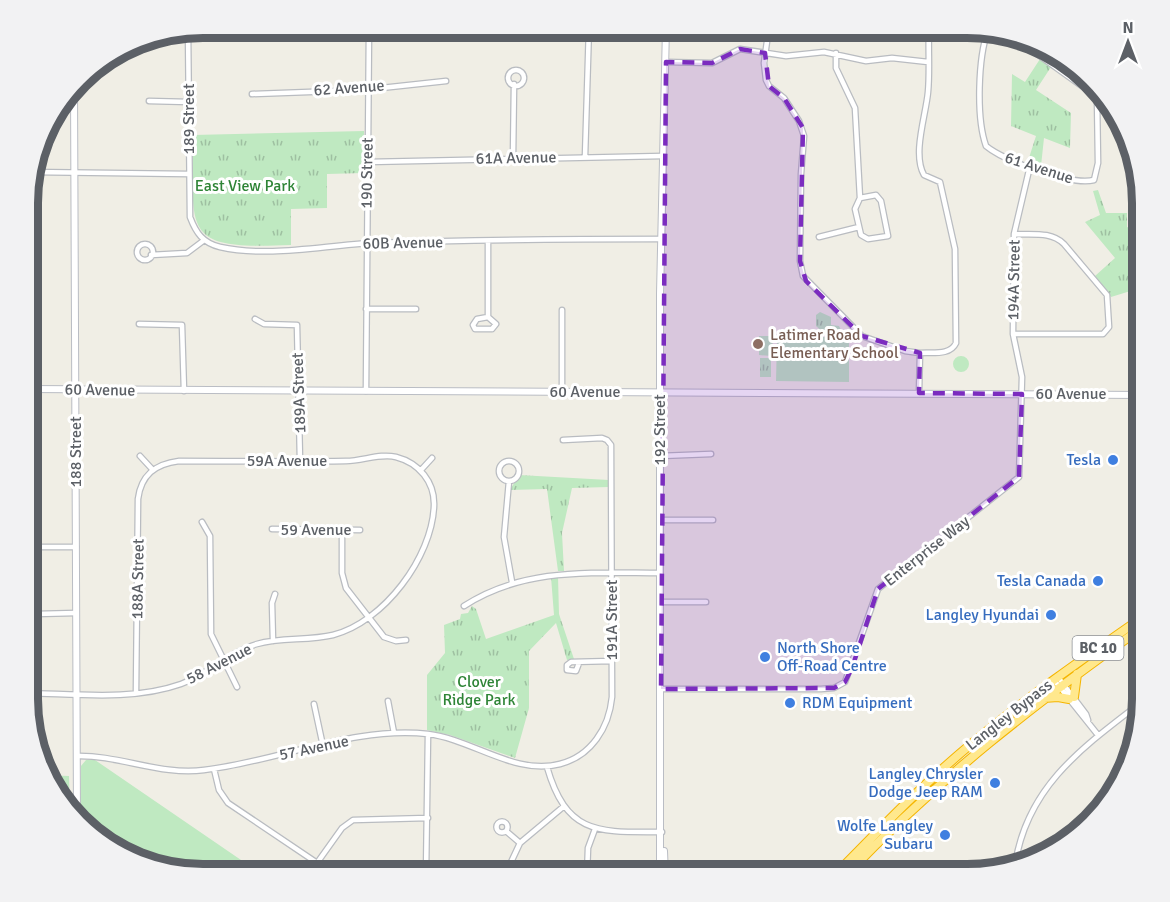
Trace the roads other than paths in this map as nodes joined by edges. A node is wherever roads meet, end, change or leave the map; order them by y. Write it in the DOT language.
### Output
graph roads {
  1 [pos="369,38"];
  2 [pos="589,38"];
  3 [pos="666,38"];
  4 [pos="767,38"];
  5 [pos="929,38"];
  6 [pos="188,39"];
  7 [pos="986,39"];
  8 [pos="765,53"];
  9 [pos="836,53"];
  10 [pos="1037,53"];
  11 [pos="666,62"];
  12 [pos="928,62"];
  13 [pos="446,81"];
  14 [pos="514,84"];
  15 [pos="1085,87"];
  16 [pos="368,89"];
  17 [pos="252,94"];
  18 [pos="74,100"];
  19 [pos="149,101"];
  20 [pos="189,102"];
  21 [pos="1098,103"];
  22 [pos="663,156"];
  23 [pos="585,157"];
  24 [pos="513,158"];
  25 [pos="368,162"];
  26 [pos="1030,166"];
  27 [pos="41,172"];
  28 [pos="75,172"];
  29 [pos="189,174"];
  30 [pos="860,198"];
  31 [pos="859,227"];
  32 [pos="1014,234"];
  33 [pos="819,237"];
  34 [pos="662,239"];
  35 [pos="203,241"];
  36 [pos="488,242"];
  37 [pos="367,243"];
  38 [pos="151,255"];
  39 [pos="366,309"];
  40 [pos="416,309"];
  41 [pos="562,309"];
  42 [pos="488,317"];
  43 [pos="255,319"];
  44 [pos="139,324"];
  45 [pos="1013,334"];
  46 [pos="920,353"];
  47 [pos="37,389"];
  48 [pos="76,389"];
  49 [pos="184,391"];
  50 [pos="299,391"];
  51 [pos="366,391"];
  52 [pos="660,391"];
  53 [pos="562,392"];
  54 [pos="919,393"];
  55 [pos="1022,394"];
  56 [pos="1132,395"];
  57 [pos="563,440"];
  58 [pos="711,454"];
  59 [pos="140,456"];
  60 [pos="660,456"];
  61 [pos="432,458"];
  62 [pos="300,461"];
  63 [pos="152,469"];
  64 [pos="421,470"];
  65 [pos="508,481"];
  66 [pos="660,520"];
  67 [pos="713,520"];
  68 [pos="202,522"];
  69 [pos="272,529"];
  70 [pos="360,530"];
  71 [pos="342,531"];
  72 [pos="38,547"];
  73 [pos="76,547"];
  74 [pos="612,573"];
  75 [pos="660,573"];
  76 [pos="512,582"];
  77 [pos="274,594"];
  78 [pos="661,602"];
  79 [pos="706,602"];
  80 [pos="464,606"];
  81 [pos="76,613"];
  82 [pos="38,614"];
  83 [pos="367,617"];
  84 [pos="1132,625"];
  85 [pos="1132,635"];
  86 [pos="406,639"];
  87 [pos="273,641"];
  88 [pos="612,661"];
  89 [pos="223,662"];
  90 [pos="579,663"];
  91 [pos="1077,674"];
  92 [pos="1059,681"];
  93 [pos="237,687"];
  94 [pos="661,689"];
  95 [pos="38,693"];
  96 [pos="136,693"];
  97 [pos="77,694"];
  98 [pos="1043,698"];
  99 [pos="1072,698"];
  100 [pos="388,701"];
  101 [pos="314,704"];
  102 [pos="1132,709"];
  103 [pos="394,733"];
  104 [pos="428,734"];
  105 [pos="1098,735"];
  106 [pos="323,746"];
  107 [pos="77,756"];
  108 [pos="547,767"];
  109 [pos="214,769"];
  110 [pos="77,806"];
  111 [pos="563,807"];
  112 [pos="428,818"];
  113 [pos="595,829"];
  114 [pos="506,831"];
  115 [pos="662,832"];
  116 [pos="520,843"];
  117 [pos="1017,857"];
  118 [pos="317,863"];
  119 [pos="426,864"];
  120 [pos="510,864"];
  121 [pos="587,864"];
  122 [pos="661,864"];
  123 [pos="664,864"];
  124 [pos="846,864"];
  125 [pos="857,864"];
  1 -- 16 [label="street, 190 Street"];
  2 -- 23 [label="street"];
  3 -- 11 [label="street, 192 Street"];
  4 -- 8 [label="street"];
  5 -- 12 [label="street"];
  6 -- 20 [label="street, 189 Street"];
  7 -- 26 [label="street, 61 Avenue"];
  8 -- 9 [label="street"];
  8 -- 11 [label="street"];
  8 -- 46 [label="street"];
  9 -- 12 [label="street"];
  9 -- 30 [label="street"];
  10 -- 15 [label="street, 61 Avenue"];
  11 -- 22 [label="street, 192 Street"];
  12 -- 46 [label="street"];
  13 -- 16 [label="street, 62 Avenue"];
  14 -- 24 [label="street"];
  16 -- 17 [label="street, 62 Avenue"];
  16 -- 25 [label="street, 190 Street"];
  18 -- 28 [label="street, 188 Street"];
  19 -- 20 [label="street"];
  20 -- 29 [label="street, 189 Street"];
  21 -- 26 [label="street, 61 Avenue"];
  22 -- 23 [label="street, 61A Avenue"];
  22 -- 34 [label="street, 192 Street"];
  23 -- 24 [label="street, 61A Avenue"];
  24 -- 25 [label="street, 61A Avenue"];
  25 -- 37 [label="street, 190 Street"];
  26 -- 32 [label="street, 194A Street"];
  27 -- 28 [label="street"];
  28 -- 29 [label="street"];
  28 -- 48 [label="street, 188 Street"];
  29 -- 35 [label="street, 189 Street"];
  30 -- 31 [label="street"];
  30 -- 31 [label="street"];
  31 -- 33 [label="street"];
  32 -- 45 [label="street, 194A Street"];
  32 -- 45 [label="street"];
  34 -- 36 [label="street, 60B Avenue"];
  34 -- 52 [label="street, 192 Street"];
  35 -- 37 [label="street, 60B Avenue"];
  35 -- 38 [label="street"];
  36 -- 37 [label="street, 60B Avenue"];
  36 -- 42 [label="street"];
  37 -- 39 [label="street, 190 Street"];
  39 -- 40 [label="street"];
  39 -- 51 [label="street, 190 Street"];
  41 -- 53 [label="street"];
  42 -- 42 [label="street"];
  43 -- 50 [label="street, 189A Street"];
  44 -- 49 [label="street"];
  45 -- 55 [label="street, 194A Street"];
  46 -- 54 [label="street"];
  47 -- 48 [label="street, 60 Avenue"];
  48 -- 49 [label="street, 60 Avenue"];
  48 -- 73 [label="street, 188 Street"];
  49 -- 50 [label="street, 60 Avenue"];
  50 -- 51 [label="street, 60 Avenue"];
  50 -- 62 [label="street, 189A Street"];
  51 -- 53 [label="street, 60 Avenue"];
  52 -- 53 [label="street, 60 Avenue"];
  52 -- 54 [label="street, 60 Avenue"];
  52 -- 60 [label="street, 192 Street"];
  54 -- 55 [label="street, 60 Avenue"];
  55 -- 56 [label="street, 60 Avenue"];
  55 -- 94 [label="street, Enterprise Way"];
  57 -- 74 [label="street, 191A Street"];
  58 -- 60 [label="street"];
  59 -- 63 [label="street"];
  60 -- 66 [label="street, 192 Street"];
  61 -- 64 [label="street"];
  62 -- 63 [label="street, 59A Avenue"];
  62 -- 64 [label="street, 59A Avenue"];
  63 -- 96 [label="street, 188A Street"];
  64 -- 83 [label="street, 58 Avenue"];
  65 -- 65 [label="street"];
  65 -- 76 [label="street"];
  66 -- 67 [label="street"];
  66 -- 75 [label="street, 192 Street"];
  68 -- 89 [label="street"];
  69 -- 71 [label="street, 59 Avenue"];
  70 -- 71 [label="street, 59 Avenue"];
  71 -- 83 [label="street"];
  72 -- 73 [label="street"];
  73 -- 81 [label="street, 188 Street"];
  74 -- 75 [label="street"];
  74 -- 76 [label="street"];
  74 -- 88 [label="street, 191A Street"];
  75 -- 78 [label="street, 192 Street"];
  76 -- 80 [label="street"];
  77 -- 87 [label="street"];
  78 -- 79 [label="street"];
  78 -- 94 [label="street, 192 Street"];
  81 -- 82 [label="street"];
  81 -- 97 [label="street, 188 Street"];
  83 -- 86 [label="street"];
  83 -- 87 [label="street, 58 Avenue"];
  84 -- 92 [label="highway, Langley Bypass / BC 10"];
  85 -- 91 [label="highway, Langley Bypass / BC 10"];
  87 -- 89 [label="street, 58 Avenue"];
  88 -- 90 [label="street"];
  88 -- 108 [label="street, 191A Street"];
  89 -- 93 [label="street"];
  89 -- 96 [label="street, 58 Avenue"];
  91 -- 92 [label="highway, Langley Bypass / BC 10"];
  91 -- 99 [label="highway"];
  92 -- 98 [label="highway, Langley Bypass / BC 10"];
  92 -- 99 [label="street"];
  92 -- 124 [label="highway, Langley Bypass / BC 10"];
  94 -- 115 [label="street, 192 Street"];
  95 -- 97 [label="street, 58 Avenue"];
  96 -- 97 [label="street, 58 Avenue"];
  97 -- 107 [label="street, 188 Street"];
  98 -- 99 [label="highway"];
  98 -- 125 [label="highway, Langley Bypass / BC 10"];
  99 -- 105 [label="street"];
  100 -- 103 [label="street"];
  101 -- 106 [label="street"];
  102 -- 105 [label="street"];
  103 -- 104 [label="street, 57 Avenue"];
  103 -- 106 [label="street, 57 Avenue"];
  104 -- 108 [label="street, 57 Avenue"];
  104 -- 112 [label="street"];
  105 -- 117 [label="street"];
  106 -- 109 [label="street, 57 Avenue"];
  107 -- 109 [label="street, 57 Avenue"];
  107 -- 110 [label="street, 188 Street"];
  108 -- 111 [label="street"];
  109 -- 118 [label="street"];
  111 -- 113 [label="street"];
  111 -- 116 [label="street"];
  112 -- 118 [label="street"];
  112 -- 119 [label="street"];
  113 -- 115 [label="street"];
  113 -- 121 [label="street"];
  114 -- 116 [label="street"];
  115 -- 122 [label="street, 192 Street"];
  115 -- 123 [label="street, 192 Street"];
  116 -- 120 [label="street"];
}
